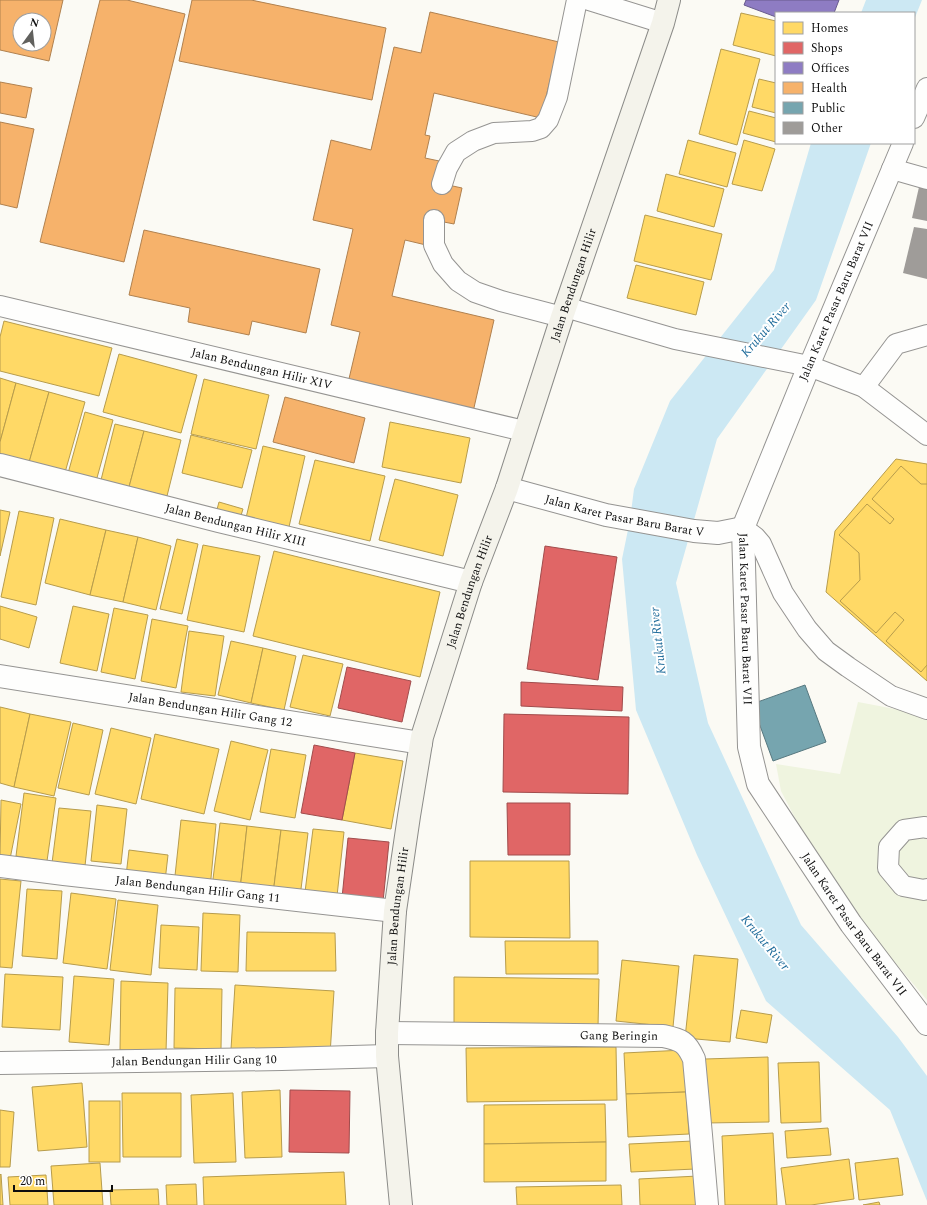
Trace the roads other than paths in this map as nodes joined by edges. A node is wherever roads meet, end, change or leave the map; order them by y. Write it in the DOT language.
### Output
graph roads {
  1 [pos="577,0"];
  2 [pos="589,0"];
  3 [pos="669,0"];
  4 [pos="663,23"];
  5 [pos="927,88"];
  6 [pos="915,116"];
  7 [pos="903,144"];
  8 [pos="892,169"];
  9 [pos="927,179"];
  10 [pos="442,184"];
  11 [pos="434,220"];
  12 [pos="0,306"];
  13 [pos="563,312"];
  14 [pos="927,335"];
  15 [pos="799,364"];
  16 [pos="864,386"];
  17 [pos="524,431"];
  18 [pos="927,435"];
  19 [pos="0,466"];
  20 [pos="507,488"];
  21 [pos="743,528"];
  22 [pos="471,582"];
  23 [pos="0,676"];
  24 [pos="927,709"];
  25 [pos="421,743"];
  26 [pos="927,828"];
  27 [pos="0,866"];
  28 [pos="926,892"];
  29 [pos="395,911"];
  30 [pos="927,1024"];
  31 [pos="387,1033"];
  32 [pos="387,1056"];
  33 [pos="0,1063"];
  34 [pos="401,1205"];
  35 [pos="707,1205"];
  1 -- 10 [label="lane"];
  2 -- 4 [label="lane"];
  3 -- 4 [label="street, Jalan Bendungan Hilir"];
  4 -- 13 [label="street, Jalan Bendungan Hilir"];
  5 -- 6 [label="lane"];
  7 -- 8 [label="lane, Jalan Karet Pasar Baru Barat VII"];
  8 -- 9 [label="lane"];
  8 -- 15 [label="lane, Jalan Karet Pasar Baru Barat VII"];
  11 -- 13 [label="lane"];
  12 -- 17 [label="lane, Jalan Bendungan Hilir XIV"];
  13 -- 15 [label="lane"];
  13 -- 17 [label="street, Jalan Bendungan Hilir"];
  14 -- 16 [label="lane"];
  15 -- 16 [label="lane"];
  15 -- 21 [label="street, Jalan Karet Pasar Baru Barat VII"];
  16 -- 18 [label="lane"];
  17 -- 20 [label="street, Jalan Bendungan Hilir"];
  19 -- 22 [label="street, Jalan Bendungan Hilir XIII"];
  20 -- 21 [label="street, Jalan Karet Pasar Baru Barat V"];
  20 -- 22 [label="street, Jalan Bendungan Hilir"];
  21 -- 24 [label="lane"];
  21 -- 30 [label="street, Jalan Karet Pasar Baru Barat VII"];
  22 -- 25 [label="street, Jalan Bendungan Hilir"];
  23 -- 25 [label="street, Jalan Bendungan Hilir Gang 12"];
  25 -- 29 [label="street, Jalan Bendungan Hilir"];
  26 -- 28 [label="lane"];
  27 -- 29 [label="street, Jalan Bendungan Hilir Gang 11"];
  29 -- 31 [label="street, Jalan Bendungan Hilir"];
  31 -- 32 [label="street, Jalan Bendungan Hilir"];
  31 -- 35 [label="street, Gang Beringin"];
  32 -- 33 [label="street, Jalan Bendungan Hilir Gang 10"];
  32 -- 34 [label="street, Jalan Bendungan Hilir"];
}
